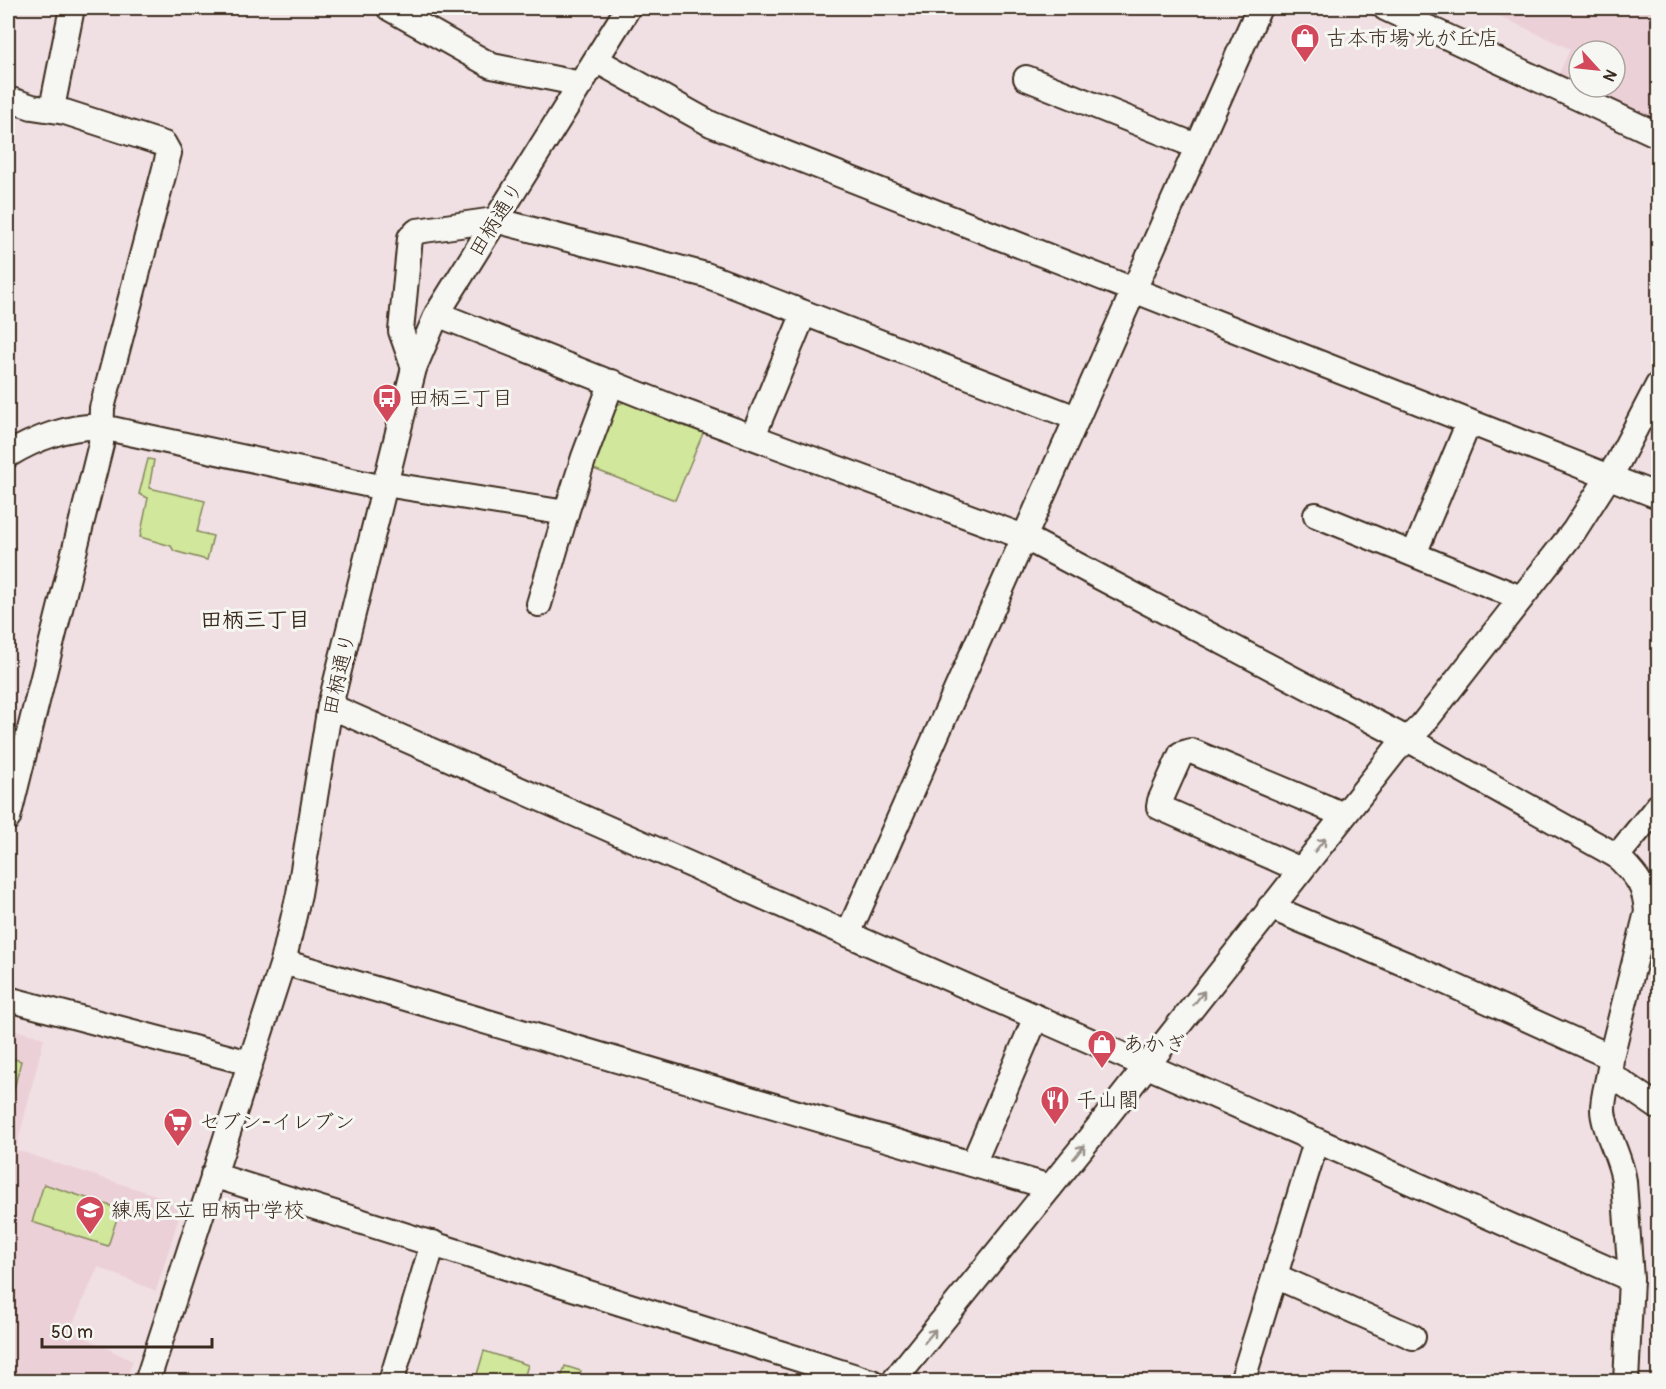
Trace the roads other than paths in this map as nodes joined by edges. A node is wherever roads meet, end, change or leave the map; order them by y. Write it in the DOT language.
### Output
graph roads {
  1 [pos="72,8"];
  2 [pos="388,8"];
  3 [pos="628,8"];
  4 [pos="1259,8"];
  5 [pos="1385,8"];
  6 [pos="596,60"];
  7 [pos="1026,78"];
  8 [pos="581,84"];
  9 [pos="8,99"];
  10 [pos="51,108"];
  11 [pos="1659,135"];
  12 [pos="1196,146"];
  13 [pos="495,220"];
  14 [pos="1132,290"];
  15 [pos="804,313"];
  16 [pos="437,314"];
  17 [pos="414,368"];
  18 [pos="612,382"];
  19 [pos="1659,385"];
  20 [pos="1076,418"];
  21 [pos="1469,422"];
  22 [pos="102,428"];
  23 [pos="753,436"];
  24 [pos="8,455"];
  25 [pos="1609,476"];
  26 [pos="384,486"];
  27 [pos="1659,496"];
  28 [pos="567,513"];
  29 [pos="1316,515"];
  30 [pos="1024,537"];
  31 [pos="1414,554"];
  32 [pos="1521,598"];
  33 [pos="539,604"];
  34 [pos="330,706"];
  35 [pos="1407,739"];
  36 [pos="1659,806"];
  37 [pos="1344,815"];
  38 [pos="8,818"];
  39 [pos="1617,856"];
  40 [pos="1301,870"];
  41 [pos="1270,907"];
  42 [pos="1653,914"];
  43 [pos="848,934"];
  44 [pos="283,962"];
  45 [pos="8,999"];
  46 [pos="1036,1017"];
  47 [pos="250,1063"];
  48 [pos="1146,1065"];
  49 [pos="1611,1066"];
  50 [pos="1659,1107"];
  51 [pos="1316,1142"];
  52 [pos="973,1164"];
  53 [pos="213,1175"];
  54 [pos="1050,1187"];
  55 [pos="433,1243"];
  56 [pos="1275,1276"];
  57 [pos="1630,1279"];
  58 [pos="1413,1337"];
  59 [pos="147,1382"];
  60 [pos="391,1382"];
  61 [pos="872,1382"];
  62 [pos="893,1382"];
  63 [pos="1242,1382"];
  64 [pos="1626,1382"];
  1 -- 10 [label="street"];
  2 -- 8 [label="street"];
  3 -- 6 [label="street, 田柄通り"];
  4 -- 12 [label="street"];
  5 -- 11 [label="street"];
  6 -- 8 [label="street, 田柄通り"];
  6 -- 14 [label="street"];
  7 -- 12 [label="street"];
  8 -- 13 [label="street, 田柄通り"];
  9 -- 10 [label="street"];
  10 -- 22 [label="street"];
  12 -- 14 [label="street"];
  13 -- 15 [label="street"];
  13 -- 16 [label="street, 田柄通り"];
  13 -- 17 [label="street"];
  14 -- 20 [label="street"];
  14 -- 21 [label="street"];
  15 -- 20 [label="street"];
  15 -- 23 [label="street"];
  16 -- 17 [label="street, 田柄通り"];
  16 -- 18 [label="street"];
  17 -- 26 [label="street, 田柄通り"];
  18 -- 23 [label="street"];
  18 -- 28 [label="street"];
  19 -- 25 [label="street"];
  20 -- 30 [label="street"];
  21 -- 25 [label="street"];
  21 -- 31 [label="street"];
  22 -- 24 [label="street"];
  22 -- 26 [label="street"];
  22 -- 38 [label="street"];
  23 -- 30 [label="street"];
  25 -- 27 [label="street"];
  25 -- 32 [label="street"];
  26 -- 28 [label="street"];
  26 -- 34 [label="street, 田柄通り"];
  28 -- 33 [label="street"];
  29 -- 31 [label="street"];
  30 -- 35 [label="street"];
  30 -- 43 [label="street"];
  31 -- 32 [label="street"];
  32 -- 35 [label="street"];
  34 -- 43 [label="street"];
  34 -- 44 [label="street, 田柄通り"];
  35 -- 37 [label="street"];
  35 -- 39 [label="street"];
  36 -- 39 [label="street"];
  40 -- 37 [label="street, one-way"];
  37 -- 40 [label="street"];
  39 -- 42 [label="street"];
  40 -- 41 [label="street"];
  48 -- 41 [label="street, one-way"];
  41 -- 49 [label="street"];
  42 -- 49 [label="street"];
  43 -- 46 [label="street"];
  44 -- 47 [label="street, 田柄通り"];
  44 -- 52 [label="street"];
  45 -- 47 [label="street"];
  46 -- 48 [label="street"];
  46 -- 52 [label="street"];
  47 -- 53 [label="street, 田柄通り"];
  48 -- 51 [label="street"];
  54 -- 48 [label="street, one-way"];
  49 -- 50 [label="street"];
  49 -- 57 [label="street"];
  51 -- 56 [label="street"];
  51 -- 57 [label="street"];
  52 -- 54 [label="street"];
  53 -- 55 [label="street"];
  53 -- 59 [label="street, 田柄通り"];
  62 -- 54 [label="street, one-way"];
  55 -- 60 [label="street"];
  55 -- 61 [label="street"];
  56 -- 58 [label="street"];
  56 -- 63 [label="street"];
  57 -- 64 [label="street"];
}
